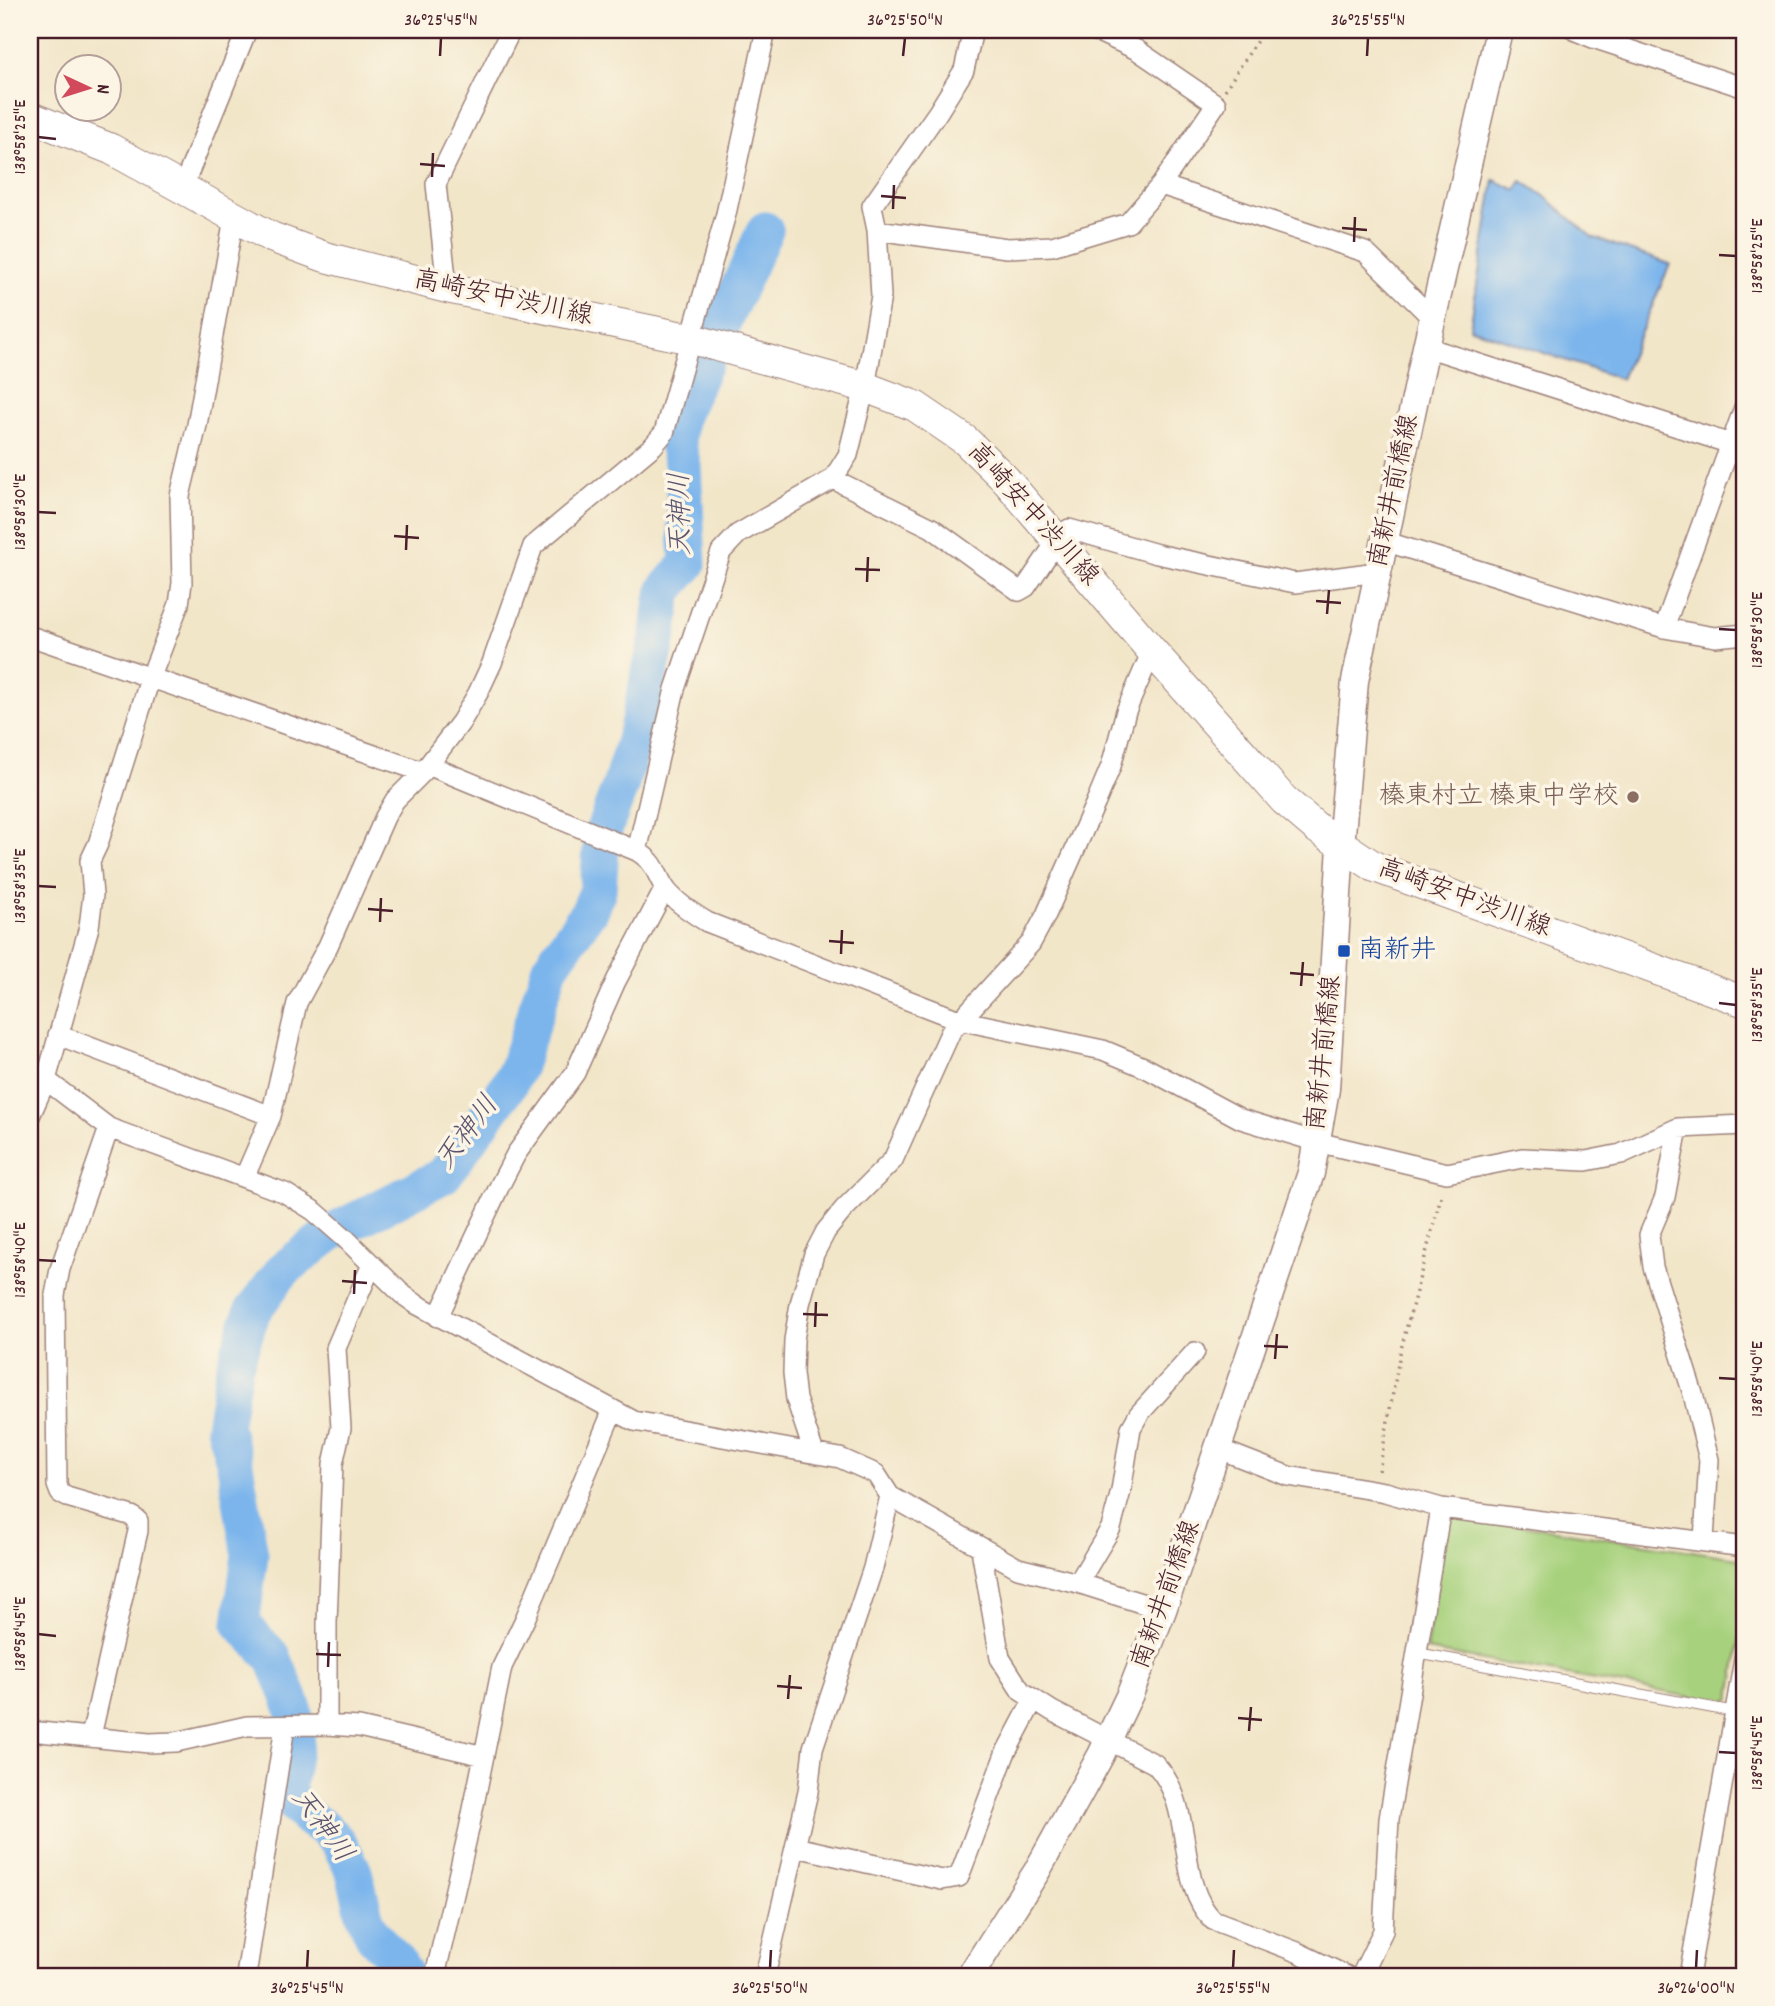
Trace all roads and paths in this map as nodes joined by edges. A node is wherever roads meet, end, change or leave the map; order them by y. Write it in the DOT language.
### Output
graph roads {
  1 [pos="247,30"];
  2 [pos="511,30"];
  3 [pos="766,30"];
  4 [pos="973,30"];
  5 [pos="1094,30"];
  6 [pos="1264,30"];
  7 [pos="1499,30"];
  8 [pos="1574,30"];
  9 [pos="1745,88"];
  10 [pos="1216,104"];
  11 [pos="30,117"];
  12 [pos="1161,185"];
  13 [pos="182,188"];
  14 [pos="234,218"];
  15 [pos="877,230"];
  16 [pos="447,288"];
  17 [pos="1433,319"];
  18 [pos="706,343"];
  19 [pos="1426,347"];
  20 [pos="865,387"];
  21 [pos="1745,405"];
  22 [pos="1731,444"];
  23 [pos="833,479"];
  24 [pos="1057,541"];
  25 [pos="1384,541"];
  26 [pos="1377,572"];
  27 [pos="1664,628"];
  28 [pos="1745,634"];
  29 [pos="30,636"];
  30 [pos="1152,651"];
  31 [pos="150,679"];
  32 [pos="425,768"];
  33 [pos="1341,846"];
  34 [pos="637,852"];
  35 [pos="665,888"];
  36 [pos="1745,1002"];
  37 [pos="960,1020"];
  38 [pos="58,1035"];
  39 [pos="46,1080"];
  40 [pos="30,1116"];
  41 [pos="271,1116"];
  42 [pos="1745,1125"];
  43 [pos="109,1128"];
  44 [pos="1678,1128"];
  45 [pos="1317,1142"];
  46 [pos="1447,1173"];
  47 [pos="245,1176"];
  48 [pos="372,1264"];
  49 [pos="438,1317"];
  50 [pos="1195,1352"];
  51 [pos="613,1410"];
  52 [pos="1219,1449"];
  53 [pos="814,1453"];
  54 [pos="1375,1491"];
  55 [pos="890,1496"];
  56 [pos="1441,1508"];
  57 [pos="1704,1540"];
  58 [pos="1745,1547"];
  59 [pos="981,1549"];
  60 [pos="1079,1583"];
  61 [pos="1163,1610"];
  62 [pos="1417,1653"];
  63 [pos="1745,1654"];
  64 [pos="1034,1699"];
  65 [pos="1735,1712"];
  66 [pos="327,1725"];
  67 [pos="285,1726"];
  68 [pos="30,1731"];
  69 [pos="91,1736"];
  70 [pos="1108,1741"];
  71 [pos="484,1756"];
  72 [pos="796,1847"];
  73 [pos="246,1976"];
  74 [pos="435,1976"];
  75 [pos="765,1976"];
  76 [pos="970,1976"];
  77 [pos="1347,1976"];
  78 [pos="1361,1976"];
  79 [pos="1689,1976"];
  1 -- 13 [label="street"];
  2 -- 16 [label="street"];
  3 -- 18 [label="street"];
  4 -- 15 [label="street"];
  5 -- 10 [label="street"];
  6 -- 10 [label="path"];
  7 -- 17 [label="main road, 南新井前橋線"];
  8 -- 9 [label="street"];
  10 -- 12 [label="street"];
  11 -- 13 [label="main road, 高崎安中渋川線"];
  12 -- 15 [label="street"];
  12 -- 17 [label="street"];
  13 -- 14 [label="main road, 高崎安中渋川線"];
  14 -- 16 [label="main road, 高崎安中渋川線"];
  14 -- 31 [label="street"];
  15 -- 20 [label="street"];
  16 -- 18 [label="main road, 高崎安中渋川線"];
  17 -- 19 [label="main road, 南新井前橋線"];
  18 -- 20 [label="main road, 高崎安中渋川線"];
  18 -- 32 [label="street"];
  19 -- 22 [label="street"];
  19 -- 25 [label="main road, 南新井前橋線"];
  20 -- 23 [label="street"];
  20 -- 24 [label="main road, 高崎安中渋川線"];
  21 -- 22 [label="street"];
  22 -- 27 [label="street"];
  23 -- 24 [label="street"];
  23 -- 34 [label="street"];
  24 -- 26 [label="street"];
  24 -- 30 [label="main road, 高崎安中渋川線"];
  25 -- 26 [label="main road, 南新井前橋線"];
  25 -- 27 [label="street"];
  26 -- 33 [label="main road, 南新井前橋線"];
  27 -- 28 [label="street"];
  29 -- 31 [label="street"];
  30 -- 33 [label="main road, 高崎安中渋川線"];
  30 -- 37 [label="street"];
  31 -- 32 [label="street"];
  31 -- 38 [label="street"];
  32 -- 34 [label="street"];
  32 -- 41 [label="street"];
  33 -- 36 [label="main road, 高崎安中渋川線"];
  33 -- 45 [label="main road, 南新井前橋線"];
  34 -- 35 [label="street"];
  35 -- 37 [label="street"];
  35 -- 49 [label="street"];
  37 -- 45 [label="street"];
  37 -- 53 [label="street"];
  38 -- 39 [label="street"];
  38 -- 41 [label="street"];
  39 -- 40 [label="street"];
  39 -- 43 [label="street"];
  41 -- 47 [label="street"];
  42 -- 44 [label="street"];
  43 -- 47 [label="street"];
  43 -- 69 [label="street"];
  44 -- 46 [label="street"];
  44 -- 57 [label="street"];
  45 -- 46 [label="street"];
  45 -- 52 [label="main road, 南新井前橋線"];
  46 -- 54 [label="path"];
  47 -- 48 [label="street"];
  48 -- 49 [label="street"];
  48 -- 66 [label="street"];
  49 -- 51 [label="street"];
  50 -- 60 [label="street"];
  51 -- 53 [label="street"];
  51 -- 71 [label="street"];
  52 -- 54 [label="street"];
  52 -- 61 [label="main road, 南新井前橋線"];
  53 -- 55 [label="street"];
  54 -- 56 [label="street"];
  55 -- 59 [label="street"];
  55 -- 72 [label="street"];
  56 -- 57 [label="street"];
  56 -- 62 [label="street"];
  57 -- 58 [label="street"];
  59 -- 60 [label="street"];
  59 -- 64 [label="street"];
  60 -- 61 [label="street"];
  61 -- 70 [label="main road, 南新井前橋線"];
  62 -- 65 [label="lane"];
  62 -- 78 [label="street"];
  63 -- 65 [label="street"];
  64 -- 70 [label="street"];
  64 -- 72 [label="street"];
  65 -- 79 [label="street"];
  66 -- 67 [label="street"];
  66 -- 71 [label="street"];
  67 -- 69 [label="street"];
  67 -- 73 [label="street"];
  68 -- 69 [label="street"];
  70 -- 76 [label="main road, 南新井前橋線"];
  70 -- 77 [label="street"];
  71 -- 74 [label="street"];
  72 -- 75 [label="street"];
}
